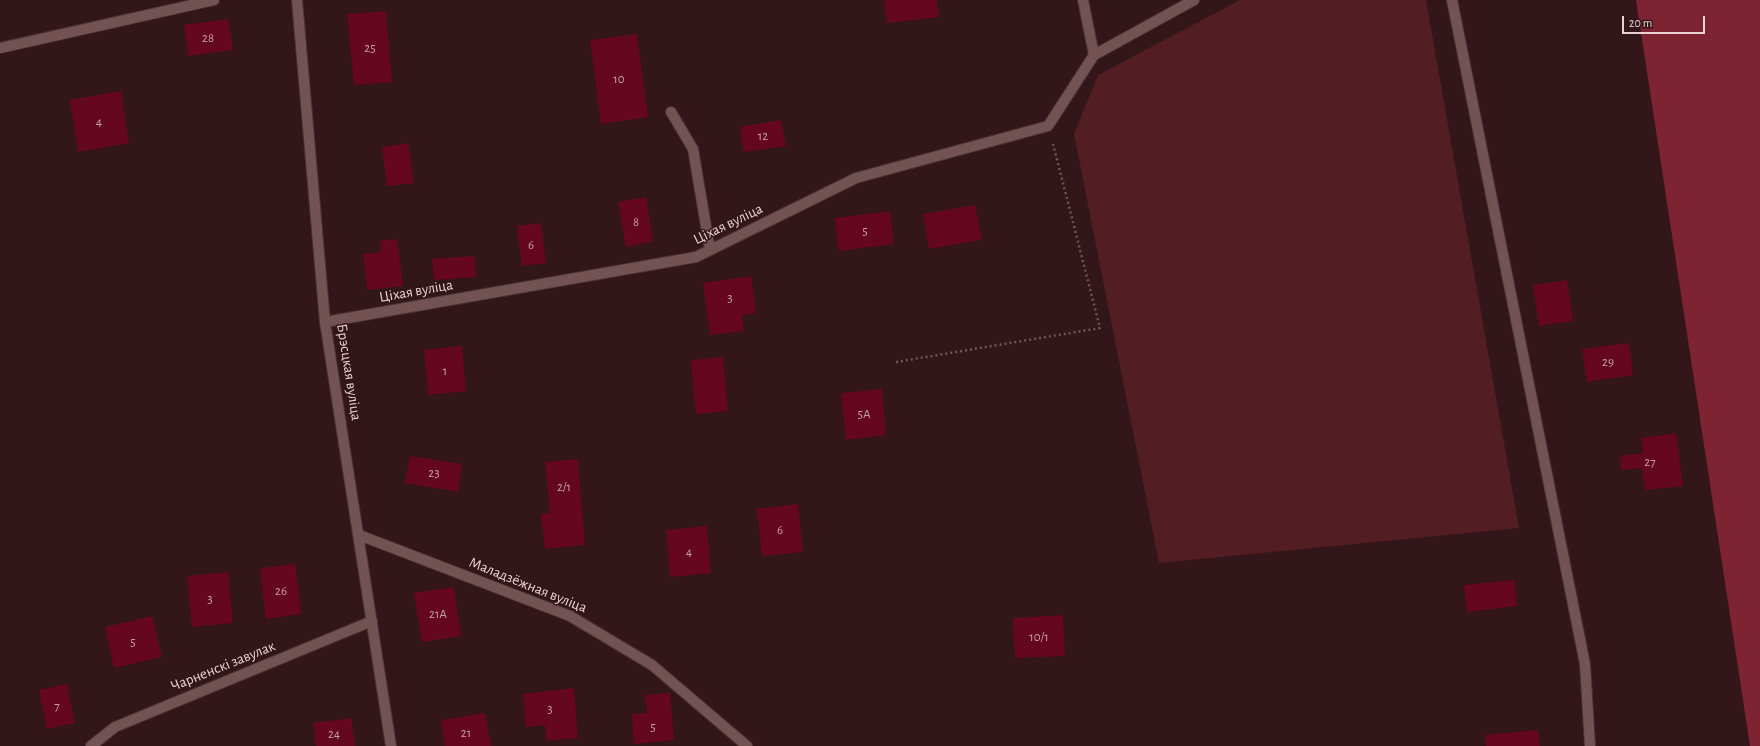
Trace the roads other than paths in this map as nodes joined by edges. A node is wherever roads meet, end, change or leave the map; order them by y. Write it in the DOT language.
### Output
graph roads {
  1 [pos="214,0"];
  2 [pos="297,0"];
  3 [pos="1083,0"];
  4 [pos="1194,0"];
  5 [pos="1452,0"];
  6 [pos="0,48"];
  7 [pos="1094,55"];
  8 [pos="671,112"];
  9 [pos="710,250"];
  10 [pos="325,322"];
  11 [pos="359,535"];
  12 [pos="372,621"];
  13 [pos="91,746"];
  14 [pos="392,746"];
  15 [pos="747,746"];
  16 [pos="1590,746"];
  1 -- 6 [label="street"];
  2 -- 10 [label="street, Брэсцкая вуліца"];
  3 -- 7 [label="street"];
  4 -- 7 [label="street"];
  5 -- 16 [label="street"];
  7 -- 9 [label="street, Ціхая вуліца"];
  8 -- 9 [label="street"];
  9 -- 10 [label="street, Ціхая вуліца"];
  10 -- 11 [label="street, Брэсцкая вуліца"];
  11 -- 12 [label="street, Брэсцкая вуліца"];
  11 -- 15 [label="street, Маладзёжная вуліца"];
  12 -- 13 [label="street, Чарненскі завулак"];
  12 -- 14 [label="street, Брэсцкая вуліца"];
}
